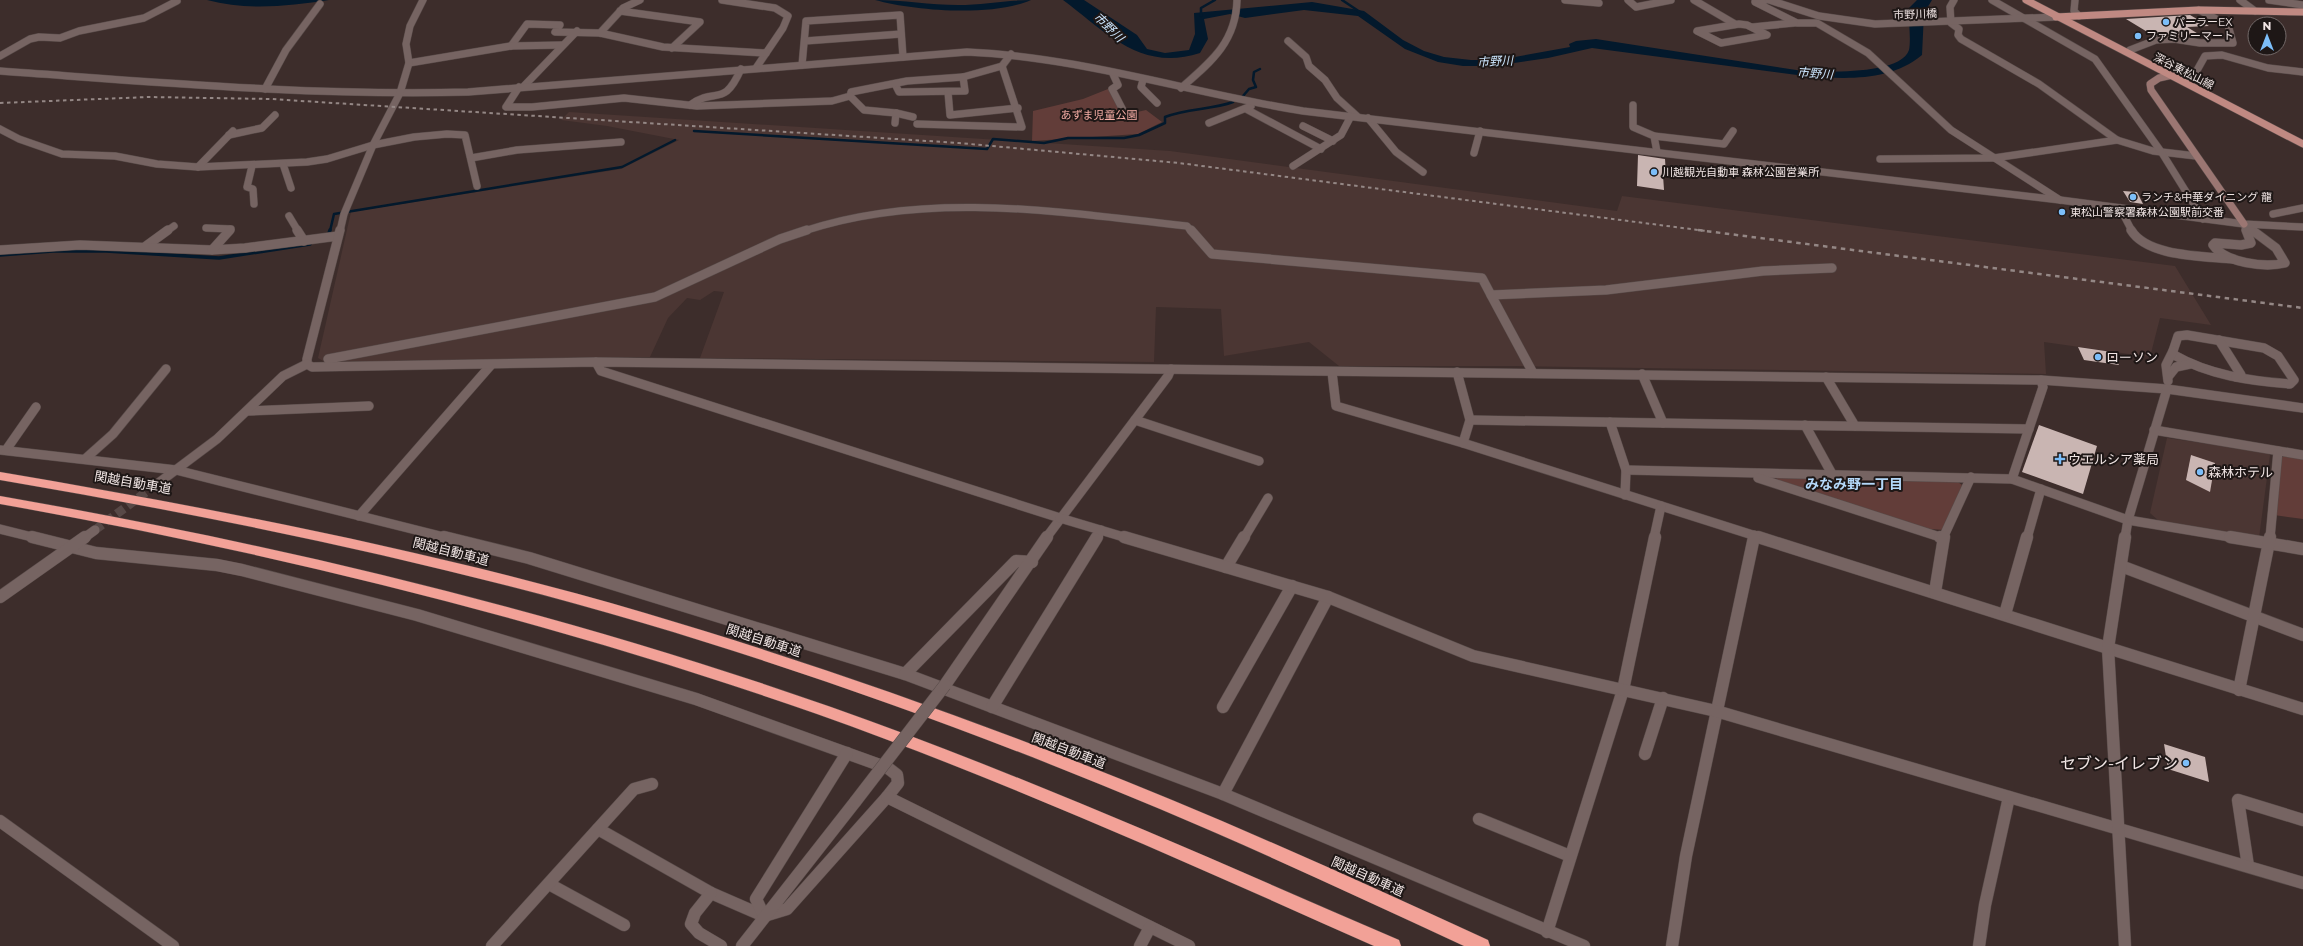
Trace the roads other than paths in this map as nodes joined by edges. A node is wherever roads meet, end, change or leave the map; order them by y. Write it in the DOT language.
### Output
graph roads {
  1 [pos="423,0"];
  2 [pos="640,0"];
  3 [pos="722,0"];
  4 [pos="1237,0"];
  5 [pos="1565,0"];
  6 [pos="1594,0"];
  7 [pos="1628,0"];
  8 [pos="1670,0"];
  9 [pos="1694,0"];
  10 [pos="1767,0"];
  11 [pos="1954,0"];
  12 [pos="1992,0"];
  13 [pos="2026,0"];
  14 [pos="2036,0"];
  15 [pos="2076,0"];
  16 [pos="2240,0"];
  17 [pos="2269,0"];
  18 [pos="177,1"];
  19 [pos="320,4"];
  20 [pos="2303,5"];
  21 [pos="2199,10"];
  22 [pos="620,11"];
  23 [pos="2255,11"];
  24 [pos="2303,12"];
  25 [pos="2065,16"];
  26 [pos="2079,16"];
  27 [pos="2056,17"];
  28 [pos="2023,19"];
  29 [pos="1838,20"];
  30 [pos="1951,22"];
  31 [pos="1797,23"];
  32 [pos="1817,23"];
  33 [pos="1736,24"];
  34 [pos="1753,27"];
  35 [pos="577,31"];
  36 [pos="600,33"];
  37 [pos="901,34"];
  38 [pos="804,41"];
  39 [pos="1288,41"];
  40 [pos="1721,43"];
  41 [pos="512,46"];
  42 [pos="562,46"];
  43 [pos="672,48"];
  44 [pos="1731,50"];
  45 [pos="2130,50"];
  46 [pos="766,52"];
  47 [pos="1011,54"];
  48 [pos="0,56"];
  49 [pos="903,58"];
  50 [pos="409,63"];
  51 [pos="802,65"];
  52 [pos="1002,66"];
  53 [pos="756,68"];
  54 [pos="741,69"];
  55 [pos="0,71"];
  56 [pos="2303,72"];
  57 [pos="1113,74"];
  58 [pos="2177,74"];
  59 [pos="2168,75"];
  60 [pos="963,76"];
  61 [pos="1143,80"];
  62 [pos="2191,81"];
  63 [pos="895,84"];
  64 [pos="521,87"];
  65 [pos="1181,88"];
  66 [pos="265,89"];
  67 [pos="948,92"];
  68 [pos="400,94"];
  69 [pos="850,96"];
  70 [pos="1157,103"];
  71 [pos="1254,103"];
  72 [pos="690,105"];
  73 [pos="1633,105"];
  74 [pos="1018,108"];
  75 [pos="1246,109"];
  76 [pos="896,113"];
  77 [pos="1125,114"];
  78 [pos="275,115"];
  79 [pos="913,117"];
  80 [pos="1354,117"];
  81 [pos="1368,118"];
  82 [pos="895,123"];
  83 [pos="917,124"];
  84 [pos="1209,124"];
  85 [pos="1303,126"];
  86 [pos="0,129"];
  87 [pos="1733,131"];
  88 [pos="1480,132"];
  89 [pos="1654,136"];
  90 [pos="2303,138"];
  91 [pos="2117,140"];
  92 [pos="1333,141"];
  93 [pos="620,142"];
  94 [pos="2303,144"];
  95 [pos="373,145"];
  96 [pos="1321,149"];
  97 [pos="1657,152"];
  98 [pos="1474,153"];
  99 [pos="2162,153"];
  100 [pos="2196,156"];
  101 [pos="471,158"];
  102 [pos="1994,158"];
  103 [pos="1880,159"];
  104 [pos="283,164"];
  105 [pos="252,166"];
  106 [pos="1292,166"];
  107 [pos="198,167"];
  108 [pos="1423,172"];
  109 [pos="477,186"];
  110 [pos="291,188"];
  111 [pos="2060,200"];
  112 [pos="254,204"];
  113 [pos="2120,208"];
  114 [pos="2303,208"];
  115 [pos="289,216"];
  116 [pos="2203,219"];
  117 [pos="2244,224"];
  118 [pos="2285,225"];
  119 [pos="174,226"];
  120 [pos="2303,226"];
  121 [pos="206,228"];
  122 [pos="338,236"];
  123 [pos="304,241"];
  124 [pos="146,246"];
  125 [pos="0,250"];
  126 [pos="212,250"];
  127 [pos="2215,254"];
  128 [pos="1832,268"];
  129 [pos="1491,295"];
  130 [pos="2219,340"];
  131 [pos="2173,350"];
  132 [pos="328,359"];
  133 [pos="596,362"];
  134 [pos="307,364"];
  135 [pos="491,364"];
  136 [pos="2190,364"];
  137 [pos="166,369"];
  138 [pos="1171,369"];
  139 [pos="1332,372"];
  140 [pos="1457,372"];
  141 [pos="1533,373"];
  142 [pos="1642,374"];
  143 [pos="1826,377"];
  144 [pos="2168,377"];
  145 [pos="2236,377"];
  146 [pos="2041,380"];
  147 [pos="2167,388"];
  148 [pos="369,406"];
  149 [pos="36,407"];
  150 [pos="2303,408"];
  151 [pos="248,411"];
  152 [pos="1135,420"];
  153 [pos="1470,420"];
  154 [pos="1610,422"];
  155 [pos="1663,423"];
  156 [pos="1805,425"];
  157 [pos="1855,426"];
  158 [pos="2029,429"];
  159 [pos="2154,430"];
  160 [pos="1463,443"];
  161 [pos="3,450"];
  162 [pos="2278,451"];
  163 [pos="2303,455"];
  164 [pos="85,459"];
  165 [pos="1259,461"];
  166 [pos="176,470"];
  167 [pos="1626,470"];
  168 [pos="1748,474"];
  169 [pos="1832,474"];
  170 [pos="0,476"];
  171 [pos="1971,477"];
  172 [pos="2012,479"];
  173 [pos="158,484"];
  174 [pos="2041,490"];
  175 [pos="1625,495"];
  176 [pos="1268,498"];
  177 [pos="0,500"];
  178 [pos="1661,506"];
  179 [pos="359,516"];
  180 [pos="1060,518"];
  181 [pos="2128,520"];
  182 [pos="0,529"];
  183 [pos="95,530"];
  184 [pos="1101,530"];
  185 [pos="1754,535"];
  186 [pos="1943,538"];
  187 [pos="2269,543"];
  188 [pos="72,547"];
  189 [pos="2303,549"];
  190 [pos="1032,562"];
  191 [pos="2121,566"];
  192 [pos="1226,567"];
  193 [pos="1292,586"];
  194 [pos="1935,592"];
  195 [pos="0,597"];
  196 [pos="1328,597"];
  197 [pos="2005,614"];
  198 [pos="2254,616"];
  199 [pos="2303,635"];
  200 [pos="2108,648"];
  201 [pos="905,674"];
  202 [pos="1623,690"];
  203 [pos="2239,690"];
  204 [pos="1663,698"];
  205 [pos="992,707"];
  206 [pos="1223,708"];
  207 [pos="2303,709"];
  208 [pos="1716,711"];
  209 [pos="847,753"];
  210 [pos="1646,754"];
  211 [pos="652,784"];
  212 [pos="1223,794"];
  213 [pos="887,797"];
  214 [pos="2009,797"];
  215 [pos="1479,819"];
  216 [pos="2303,820"];
  217 [pos="0,821"];
  218 [pos="2118,828"];
  219 [pos="598,829"];
  220 [pos="1570,856"];
  221 [pos="2248,866"];
  222 [pos="2303,883"];
  223 [pos="549,884"];
  224 [pos="711,893"];
  225 [pos="764,916"];
  226 [pos="624,925"];
  227 [pos="1150,927"];
  228 [pos="1547,932"];
  229 [pos="173,946"];
  230 [pos="492,946"];
  231 [pos="721,946"];
  232 [pos="742,946"];
  233 [pos="1140,946"];
  234 [pos="1189,946"];
  235 [pos="1393,946"];
  236 [pos="1482,946"];
  237 [pos="1584,946"];
  238 [pos="1672,946"];
  239 [pos="1979,946"];
  240 [pos="2125,946"];
  1 -- 50 [label="street"];
  2 -- 22 [label="street"];
  3 -- 46 [label="street"];
  4 -- 65 [label="street"];
  5 -- 6 [label="street"];
  7 -- 8 [label="street"];
  9 -- 33 [label="street"];
  10 -- 29 [label="street"];
  10 -- 31 [label="street"];
  11 -- 30 [label="street"];
  12 -- 28 [label="street"];
  13 -- 27 [label="main road, 深谷東松山線"];
  14 -- 25 [label="main road, 深谷東松山線"];
  15 -- 26 [label="street"];
  16 -- 23 [label="street"];
  17 -- 20 [label="street"];
  18 -- 48 [label="street"];
  19 -- 66 [label="street"];
  21 -- 23 [label="main road, 深谷東松山線"];
  21 -- 26 [label="main road, 深谷東松山線"];
  21 -- 45 [label="street"];
  22 -- 36 [label="street"];
  22 -- 43 [label="street"];
  23 -- 24 [label="main road, 深谷東松山線"];
  25 -- 26 [label="main road, 深谷東松山線"];
  25 -- 27 [label="main road, 深谷東松山線"];
  25 -- 45 [label="main road, 深谷東松山線"];
  27 -- 28 [label="street, 市野川橋"];
  27 -- 59 [label="main road, 深谷東松山線"];
  28 -- 30 [label="street, 市野川橋"];
  28 -- 99 [label="street"];
  29 -- 30 [label="street, 市野川橋"];
  29 -- 32 [label="street"];
  30 -- 91 [label="street"];
  31 -- 32 [label="street"];
  31 -- 34 [label="street"];
  32 -- 102 [label="street"];
  33 -- 34 [label="street"];
  33 -- 40 [label="street"];
  34 -- 40 [label="street"];
  35 -- 36 [label="street"];
  35 -- 41 [label="street"];
  35 -- 42 [label="street"];
  36 -- 43 [label="street"];
  37 -- 38 [label="street"];
  37 -- 38 [label="street"];
  37 -- 49 [label="street"];
  38 -- 51 [label="street"];
  39 -- 80 [label="street"];
  40 -- 44 [label="street"];
  41 -- 42 [label="street"];
  41 -- 50 [label="street"];
  42 -- 64 [label="street"];
  43 -- 46 [label="street"];
  45 -- 58 [label="main road, 深谷東松山線"];
  46 -- 53 [label="street"];
  47 -- 49 [label="street"];
  47 -- 52 [label="street"];
  47 -- 57 [label="street"];
  49 -- 51 [label="street"];
  50 -- 68 [label="street"];
  51 -- 53 [label="street"];
  52 -- 60 [label="street"];
  52 -- 74 [label="street"];
  53 -- 54 [label="street"];
  54 -- 64 [label="street"];
  54 -- 72 [label="street"];
  55 -- 66 [label="street"];
  56 -- 62 [label="street"];
  57 -- 61 [label="street"];
  57 -- 77 [label="street"];
  58 -- 59 [label="main road"];
  58 -- 62 [label="main road, 深谷東松山線"];
  59 -- 94 [label="main road, 深谷東松山線"];
  59 -- 100 [label="main road"];
  60 -- 63 [label="street"];
  60 -- 67 [label="street"];
  61 -- 65 [label="street"];
  61 -- 70 [label="street"];
  62 -- 90 [label="main road, 深谷東松山線"];
  63 -- 67 [label="street"];
  63 -- 69 [label="street"];
  64 -- 68 [label="street"];
  64 -- 72 [label="street"];
  65 -- 71 [label="street"];
  66 -- 68 [label="street"];
  67 -- 74 [label="street"];
  68 -- 95 [label="street"];
  69 -- 72 [label="street"];
  69 -- 76 [label="street"];
  71 -- 75 [label="street"];
  71 -- 80 [label="street"];
  73 -- 89 [label="street"];
  74 -- 83 [label="street"];
  75 -- 84 [label="street"];
  75 -- 96 [label="street"];
  76 -- 79 [label="street"];
  76 -- 82 [label="street"];
  78 -- 107 [label="street"];
  80 -- 81 [label="street"];
  80 -- 92 [label="street"];
  81 -- 88 [label="street"];
  81 -- 108 [label="street"];
  85 -- 92 [label="street"];
  86 -- 107 [label="street"];
  87 -- 89 [label="street"];
  88 -- 97 [label="street"];
  88 -- 98 [label="street"];
  89 -- 97 [label="street"];
  91 -- 99 [label="street"];
  91 -- 102 [label="street"];
  92 -- 96 [label="street"];
  93 -- 101 [label="street"];
  95 -- 101 [label="street"];
  95 -- 104 [label="street"];
  95 -- 122 [label="street"];
  96 -- 106 [label="street"];
  97 -- 111 [label="street"];
  99 -- 100 [label="street"];
  99 -- 116 [label="street"];
  100 -- 117 [label="main road"];
  101 -- 109 [label="street"];
  102 -- 103 [label="street"];
  102 -- 111 [label="street"];
  104 -- 105 [label="street"];
  104 -- 110 [label="street"];
  105 -- 107 [label="street"];
  105 -- 112 [label="street"];
  111 -- 113 [label="street"];
  113 -- 116 [label="street"];
  113 -- 127 [label="street"];
  114 -- 118 [label="street"];
  115 -- 123 [label="street"];
  116 -- 117 [label="street"];
  117 -- 118 [label="street"];
  117 -- 127 [label="street"];
  117 -- 127 [label="street"];
  118 -- 120 [label="street"];
  119 -- 124 [label="street"];
  121 -- 126 [label="street"];
  122 -- 123 [label="street"];
  122 -- 134 [label="street"];
  123 -- 126 [label="street"];
  124 -- 125 [label="street"];
  124 -- 126 [label="street"];
  128 -- 129 [label="street"];
  129 -- 132 [label="street"];
  129 -- 141 [label="street"];
  130 -- 131 [label="street"];
  130 -- 145 [label="street"];
  130 -- 145 [label="street"];
  131 -- 136 [label="street"];
  131 -- 144 [label="street"];
  133 -- 135 [label="street"];
  133 -- 138 [label="street"];
  133 -- 180 [label="street"];
  134 -- 135 [label="street"];
  134 -- 151 [label="street"];
  135 -- 179 [label="street"];
  136 -- 144 [label="street"];
  136 -- 145 [label="street"];
  137 -- 164 [label="street"];
  138 -- 139 [label="street"];
  138 -- 152 [label="street"];
  139 -- 140 [label="street"];
  139 -- 160 [label="street"];
  140 -- 141 [label="street"];
  140 -- 153 [label="street"];
  141 -- 142 [label="street"];
  142 -- 143 [label="street"];
  142 -- 155 [label="street"];
  143 -- 146 [label="street"];
  143 -- 157 [label="street"];
  144 -- 147 [label="street"];
  146 -- 147 [label="street"];
  146 -- 158 [label="street"];
  147 -- 150 [label="street"];
  147 -- 159 [label="street"];
  148 -- 151 [label="street"];
  149 -- 161 [label="street"];
  151 -- 166 [label="street"];
  152 -- 165 [label="street"];
  152 -- 180 [label="street"];
  153 -- 154 [label="street"];
  153 -- 160 [label="street"];
  154 -- 155 [label="street"];
  154 -- 167 [label="street"];
  155 -- 156 [label="street"];
  156 -- 157 [label="street"];
  156 -- 169 [label="street"];
  157 -- 158 [label="street"];
  158 -- 172 [label="street"];
  159 -- 162 [label="street"];
  159 -- 181 [label="street"];
  160 -- 175 [label="street"];
  161 -- 164 [label="street"];
  162 -- 163 [label="street"];
  162 -- 187 [label="street"];
  164 -- 166 [label="street"];
  166 -- 173 [label="street"];
  166 -- 179 [label="street"];
  167 -- 168 [label="street"];
  167 -- 175 [label="street"];
  168 -- 169 [label="street"];
  168 -- 186 [label="street"];
  169 -- 171 [label="street"];
  170 -- 236 [label="highway, 関越自動車道"];
  171 -- 172 [label="street"];
  171 -- 186 [label="street"];
  172 -- 174 [label="street"];
  174 -- 181 [label="street"];
  174 -- 197 [label="street"];
  175 -- 178 [label="street"];
  176 -- 192 [label="street"];
  177 -- 235 [label="highway"];
  178 -- 185 [label="street"];
  178 -- 202 [label="street"];
  179 -- 201 [label="street"];
  180 -- 184 [label="street"];
  180 -- 190 [label="street"];
  181 -- 187 [label="street"];
  181 -- 191 [label="street"];
  182 -- 188 [label="street"];
  183 -- 188 [label="street"];
  184 -- 192 [label="street"];
  184 -- 205 [label="street"];
  185 -- 194 [label="street"];
  185 -- 208 [label="street"];
  186 -- 194 [label="street"];
  187 -- 189 [label="street"];
  187 -- 198 [label="street"];
  188 -- 195 [label="street"];
  188 -- 209 [label="street"];
  190 -- 201 [label="street"];
  190 -- 225 [label="street, bridge"];
  191 -- 198 [label="street"];
  191 -- 200 [label="street"];
  192 -- 193 [label="street"];
  193 -- 196 [label="street"];
  193 -- 206 [label="street"];
  194 -- 197 [label="street"];
  196 -- 202 [label="street"];
  196 -- 212 [label="street"];
  197 -- 200 [label="street"];
  198 -- 199 [label="street"];
  198 -- 203 [label="street"];
  200 -- 203 [label="street"];
  200 -- 218 [label="street"];
  201 -- 205 [label="street"];
  202 -- 204 [label="street"];
  202 -- 220 [label="street"];
  203 -- 207 [label="street"];
  204 -- 208 [label="street"];
  204 -- 210 [label="street"];
  205 -- 212 [label="street"];
  208 -- 214 [label="street"];
  208 -- 238 [label="street"];
  209 -- 213 [label="street"];
  209 -- 225 [label="street"];
  211 -- 219 [label="street"];
  212 -- 228 [label="street"];
  213 -- 225 [label="street"];
  213 -- 227 [label="street"];
  214 -- 218 [label="street"];
  214 -- 239 [label="street"];
  215 -- 220 [label="street"];
  216 -- 221 [label="street"];
  217 -- 229 [label="street"];
  218 -- 221 [label="street"];
  218 -- 240 [label="street"];
  219 -- 223 [label="street"];
  219 -- 224 [label="street"];
  220 -- 228 [label="street"];
  221 -- 222 [label="street"];
  223 -- 226 [label="street"];
  223 -- 230 [label="street"];
  224 -- 225 [label="street"];
  224 -- 231 [label="street"];
  225 -- 232 [label="street"];
  227 -- 233 [label="street"];
  227 -- 234 [label="street"];
  228 -- 237 [label="street"];
}
